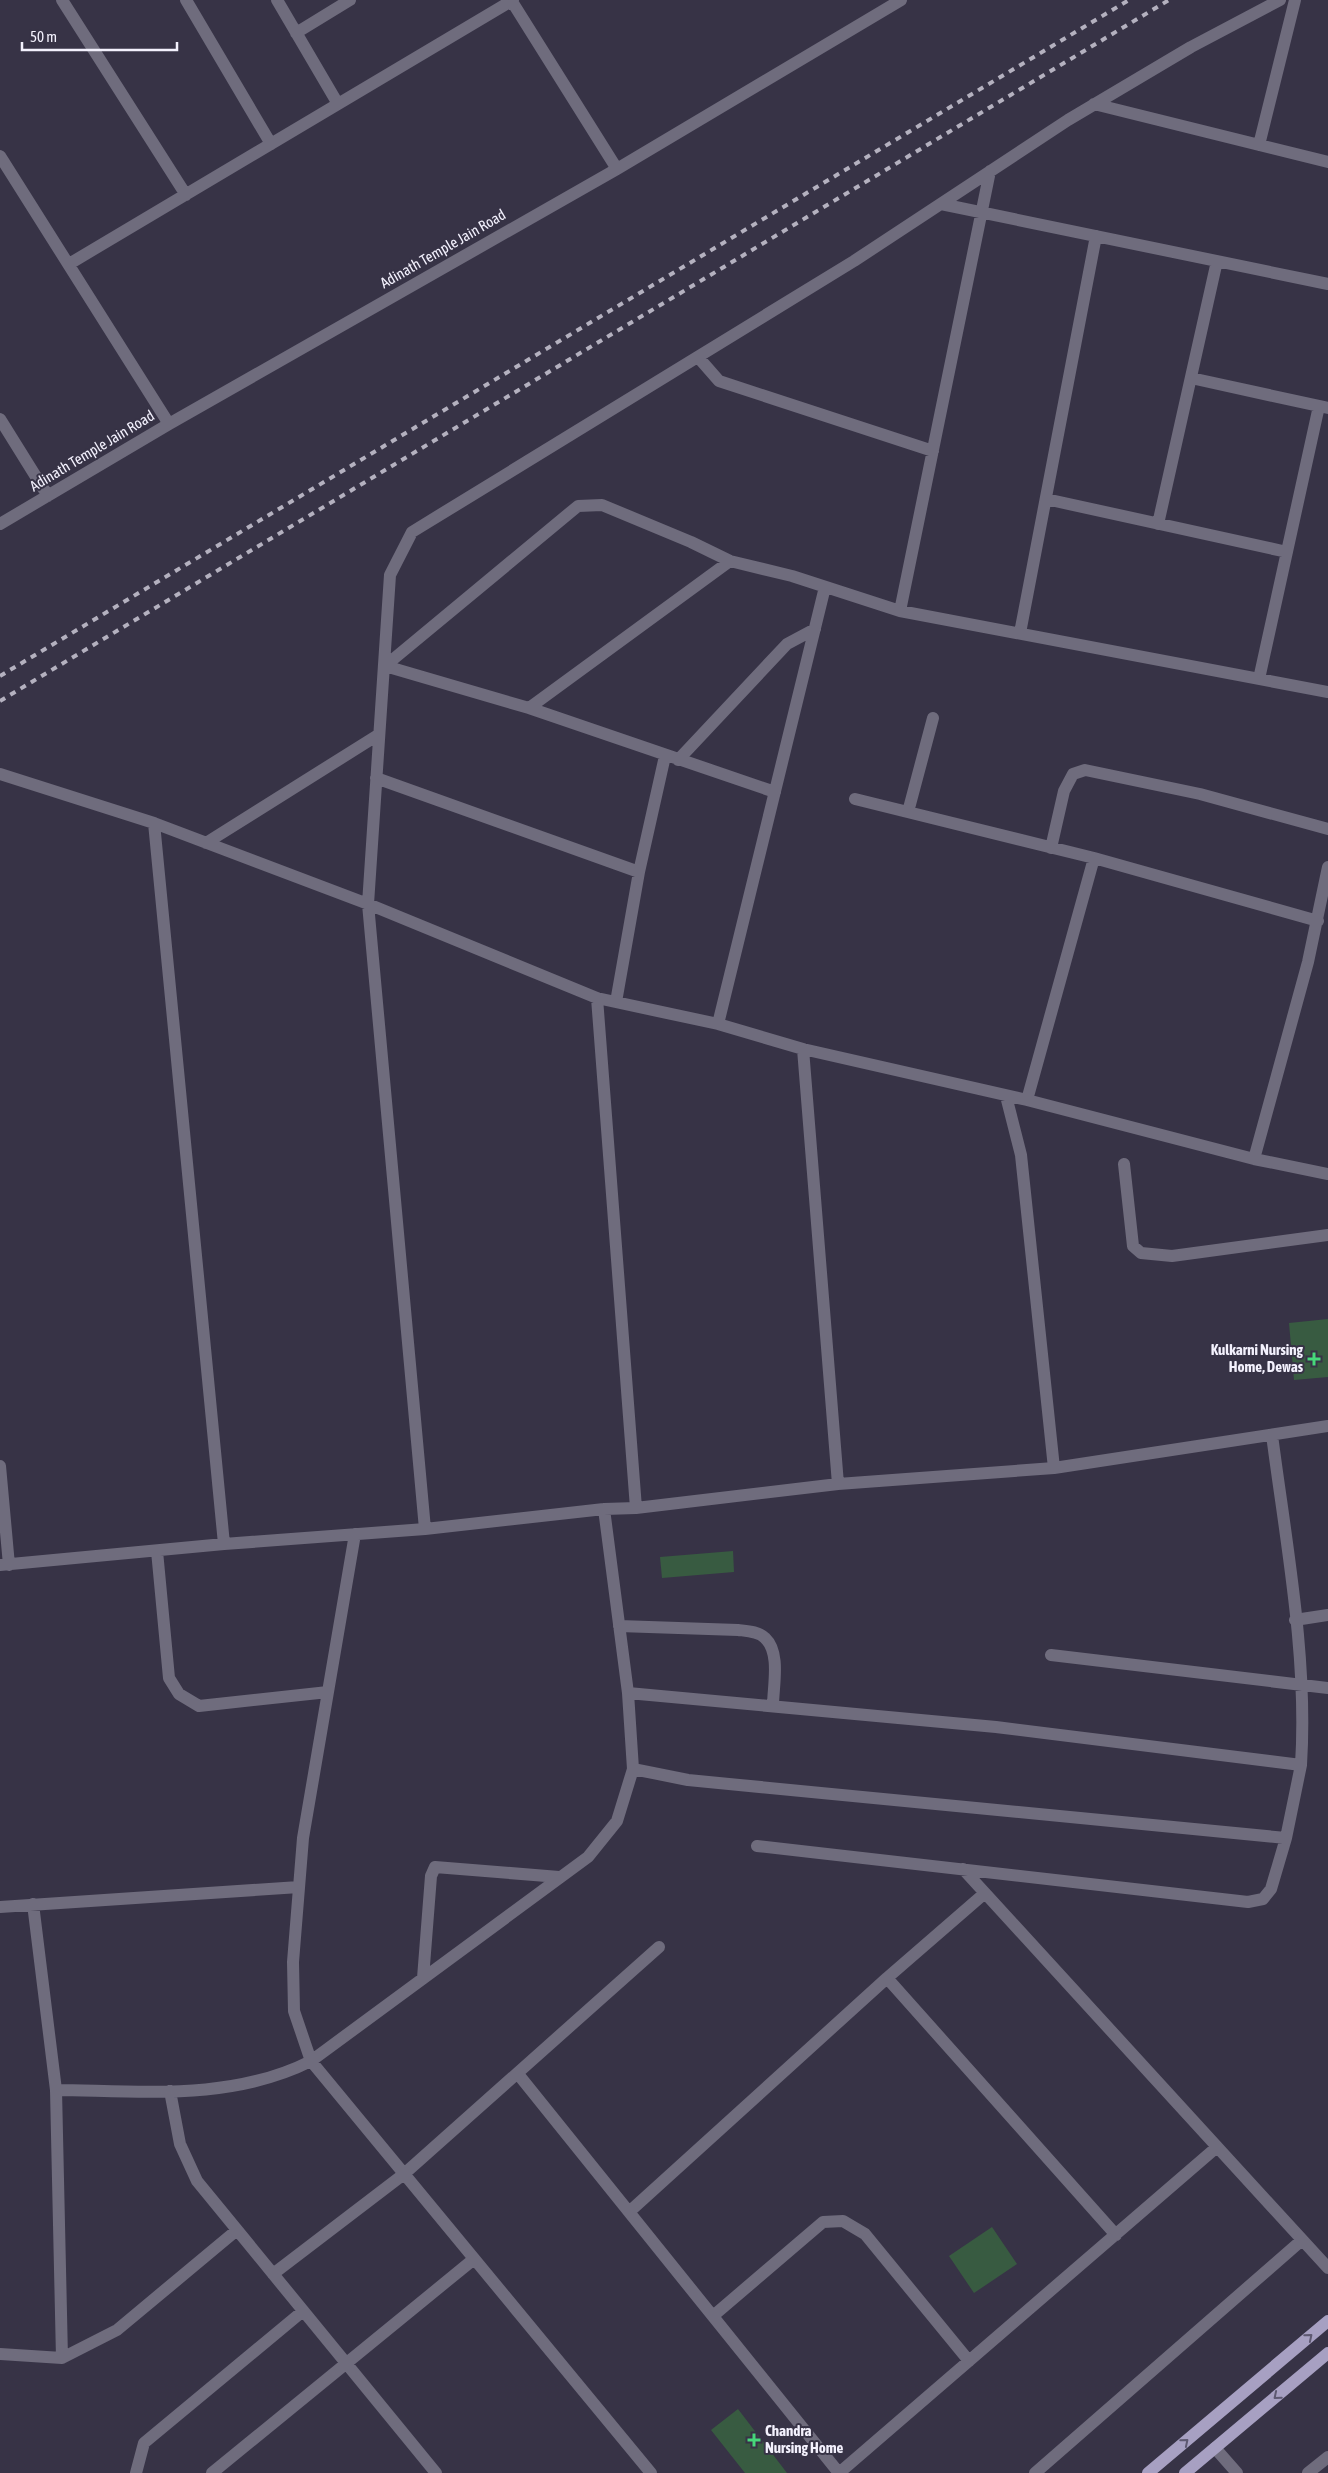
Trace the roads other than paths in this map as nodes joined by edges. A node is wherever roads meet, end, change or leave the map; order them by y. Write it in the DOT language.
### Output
graph roads {
  1 [pos="62,0"];
  2 [pos="186,0"];
  3 [pos="277,0"];
  4 [pos="350,0"];
  5 [pos="512,0"];
  6 [pos="901,0"];
  7 [pos="1280,0"];
  8 [pos="1295,0"];
  9 [pos="296,33"];
  10 [pos="338,104"];
  11 [pos="1094,104"];
  12 [pos="271,144"];
  13 [pos="1259,145"];
  14 [pos="0,156"];
  15 [pos="1328,162"];
  16 [pos="617,169"];
  17 [pos="990,171"];
  18 [pos="186,194"];
  19 [pos="941,204"];
  20 [pos="980,212"];
  21 [pos="1096,236"];
  22 [pos="1217,261"];
  23 [pos="68,264"];
  24 [pos="1328,284"];
  25 [pos="698,357"];
  26 [pos="1191,378"];
  27 [pos="1324,407"];
  28 [pos="0,418"];
  29 [pos="169,424"];
  30 [pos="933,451"];
  31 [pos="48,496"];
  32 [pos="1046,499"];
  33 [pos="0,524"];
  34 [pos="1158,524"];
  35 [pos="1287,552"];
  36 [pos="730,561"];
  37 [pos="825,587"];
  38 [pos="900,610"];
  39 [pos="815,629"];
  40 [pos="1020,633"];
  41 [pos="385,666"];
  42 [pos="1259,679"];
  43 [pos="1328,692"];
  44 [pos="528,708"];
  45 [pos="933,718"];
  46 [pos="378,735"];
  47 [pos="665,756"];
  48 [pos="678,760"];
  49 [pos="0,774"];
  50 [pos="376,778"];
  51 [pos="775,792"];
  52 [pos="855,799"];
  53 [pos="908,812"];
  54 [pos="154,823"];
  55 [pos="1328,829"];
  56 [pos="206,843"];
  57 [pos="1051,848"];
  58 [pos="1094,858"];
  59 [pos="1328,867"];
  60 [pos="639,872"];
  61 [pos="368,904"];
  62 [pos="1318,921"];
  63 [pos="597,998"];
  64 [pos="616,1002"];
  65 [pos="718,1024"];
  66 [pos="804,1049"];
  67 [pos="1006,1096"];
  68 [pos="1027,1100"];
  69 [pos="1254,1159"];
  70 [pos="1124,1164"];
  71 [pos="1328,1174"];
  72 [pos="1328,1235"];
  73 [pos="1328,1426"];
  74 [pos="1272,1435"];
  75 [pos="0,1466"];
  76 [pos="1054,1468"];
  77 [pos="838,1484"];
  78 [pos="636,1508"];
  79 [pos="604,1510"];
  80 [pos="424,1530"];
  81 [pos="355,1534"];
  82 [pos="224,1544"];
  83 [pos="157,1550"];
  84 [pos="4,1565"];
  85 [pos="1328,1615"];
  86 [pos="1295,1620"];
  87 [pos="619,1626"];
  88 [pos="1051,1655"];
  89 [pos="1300,1683"];
  90 [pos="1328,1688"];
  91 [pos="328,1692"];
  92 [pos="628,1694"];
  93 [pos="773,1706"];
  94 [pos="1301,1765"];
  95 [pos="633,1769"];
  96 [pos="1286,1838"];
  97 [pos="757,1846"];
  98 [pos="963,1869"];
  99 [pos="559,1877"];
  100 [pos="299,1886"];
  101 [pos="985,1893"];
  102 [pos="34,1904"];
  103 [pos="0,1907"];
  104 [pos="659,1947"];
  105 [pos="423,1978"];
  106 [pos="887,1978"];
  107 [pos="311,2061"];
  108 [pos="518,2074"];
  109 [pos="56,2090"];
  110 [pos="170,2092"];
  111 [pos="1217,2147"];
  112 [pos="404,2174"];
  113 [pos="629,2212"];
  114 [pos="237,2230"];
  115 [pos="1116,2235"];
  116 [pos="1302,2240"];
  117 [pos="474,2259"];
  118 [pos="1328,2268"];
  119 [pos="273,2274"];
  120 [pos="303,2311"];
  121 [pos="713,2316"];
  122 [pos="1328,2321"];
  123 [pos="1328,2353"];
  124 [pos="0,2354"];
  125 [pos="62,2358"];
  126 [pos="969,2361"];
  127 [pos="347,2364"];
  128 [pos="1216,2448"];
  129 [pos="1328,2457"];
  130 [pos="429,2471"];
  131 [pos="136,2473"];
  132 [pos="212,2473"];
  133 [pos="651,2473"];
  134 [pos="839,2473"];
  135 [pos="1034,2473"];
  136 [pos="1148,2473"];
  137 [pos="1185,2473"];
  138 [pos="1237,2473"];
  139 [pos="1308,2473"];
  1 -- 18 [label="street"];
  2 -- 12 [label="street"];
  3 -- 9 [label="street"];
  4 -- 9 [label="street"];
  5 -- 10 [label="street"];
  5 -- 16 [label="street"];
  6 -- 16 [label="street, Adinath Temple Jain Road"];
  7 -- 11 [label="street"];
  8 -- 13 [label="street"];
  9 -- 10 [label="street"];
  10 -- 12 [label="street"];
  11 -- 13 [label="street"];
  11 -- 17 [label="street"];
  12 -- 18 [label="street"];
  13 -- 15 [label="street"];
  14 -- 23 [label="street"];
  16 -- 29 [label="street, Adinath Temple Jain Road"];
  17 -- 19 [label="street"];
  17 -- 20 [label="street"];
  18 -- 23 [label="street"];
  19 -- 20 [label="street"];
  19 -- 25 [label="street"];
  20 -- 21 [label="street"];
  20 -- 30 [label="street"];
  21 -- 22 [label="street"];
  21 -- 32 [label="street"];
  22 -- 24 [label="street"];
  22 -- 26 [label="street"];
  23 -- 29 [label="street"];
  25 -- 30 [label="street"];
  25 -- 41 [label="street"];
  26 -- 27 [label="street"];
  26 -- 34 [label="street"];
  27 -- 35 [label="street"];
  28 -- 31 [label="street"];
  29 -- 31 [label="street, Adinath Temple Jain Road"];
  30 -- 38 [label="street"];
  31 -- 33 [label="street, Adinath Temple Jain Road"];
  32 -- 34 [label="street"];
  32 -- 40 [label="street"];
  34 -- 35 [label="street"];
  35 -- 42 [label="street"];
  36 -- 37 [label="street"];
  36 -- 41 [label="street"];
  36 -- 44 [label="street"];
  37 -- 38 [label="street"];
  37 -- 39 [label="street"];
  38 -- 40 [label="street"];
  39 -- 48 [label="street"];
  39 -- 51 [label="street"];
  40 -- 42 [label="street"];
  41 -- 44 [label="street"];
  41 -- 46 [label="street"];
  42 -- 43 [label="street"];
  44 -- 47 [label="street"];
  45 -- 53 [label="street"];
  46 -- 50 [label="street"];
  46 -- 56 [label="street"];
  47 -- 48 [label="street"];
  47 -- 60 [label="street"];
  48 -- 51 [label="street"];
  49 -- 54 [label="street"];
  50 -- 60 [label="street"];
  50 -- 61 [label="street"];
  51 -- 65 [label="street"];
  52 -- 53 [label="street"];
  53 -- 57 [label="street"];
  54 -- 56 [label="street"];
  54 -- 82 [label="street"];
  55 -- 57 [label="street"];
  56 -- 61 [label="street"];
  57 -- 58 [label="street"];
  58 -- 62 [label="street"];
  58 -- 68 [label="street"];
  59 -- 62 [label="street"];
  60 -- 64 [label="street"];
  61 -- 63 [label="street"];
  61 -- 80 [label="street"];
  62 -- 69 [label="street"];
  63 -- 64 [label="street"];
  63 -- 78 [label="street"];
  64 -- 65 [label="street"];
  65 -- 66 [label="street"];
  66 -- 67 [label="street"];
  66 -- 77 [label="street"];
  67 -- 68 [label="street"];
  67 -- 76 [label="street"];
  68 -- 69 [label="street"];
  69 -- 71 [label="street"];
  70 -- 72 [label="street"];
  73 -- 74 [label="street"];
  74 -- 76 [label="street"];
  74 -- 86 [label="street"];
  75 -- 84 [label="street"];
  76 -- 77 [label="street"];
  77 -- 78 [label="street"];
  78 -- 79 [label="street"];
  79 -- 80 [label="street"];
  79 -- 87 [label="street"];
  80 -- 81 [label="street"];
  81 -- 82 [label="street"];
  81 -- 91 [label="street"];
  82 -- 83 [label="street"];
  83 -- 84 [label="street"];
  83 -- 91 [label="street"];
  85 -- 86 [label="street"];
  86 -- 89 [label="street"];
  87 -- 92 [label="street"];
  87 -- 93 [label="street"];
  88 -- 89 [label="street"];
  89 -- 90 [label="street"];
  89 -- 94 [label="street"];
  91 -- 100 [label="street"];
  92 -- 93 [label="street"];
  92 -- 95 [label="street"];
  93 -- 94 [label="street"];
  94 -- 96 [label="street"];
  95 -- 96 [label="street"];
  95 -- 99 [label="street"];
  96 -- 98 [label="street"];
  97 -- 98 [label="street"];
  98 -- 101 [label="street"];
  99 -- 105 [label="street"];
  99 -- 105 [label="street"];
  100 -- 102 [label="street"];
  100 -- 107 [label="street"];
  101 -- 106 [label="street"];
  101 -- 111 [label="street"];
  102 -- 103 [label="street"];
  102 -- 109 [label="street"];
  104 -- 108 [label="street"];
  105 -- 107 [label="street"];
  106 -- 113 [label="street"];
  106 -- 115 [label="street"];
  107 -- 110 [label="street"];
  107 -- 112 [label="street"];
  108 -- 112 [label="street"];
  108 -- 113 [label="street"];
  109 -- 110 [label="street"];
  109 -- 125 [label="street"];
  110 -- 114 [label="street"];
  111 -- 115 [label="street"];
  111 -- 116 [label="street"];
  112 -- 117 [label="street"];
  112 -- 119 [label="street"];
  113 -- 121 [label="street"];
  114 -- 119 [label="street"];
  114 -- 125 [label="street"];
  115 -- 126 [label="street"];
  116 -- 118 [label="street"];
  116 -- 135 [label="street"];
  117 -- 127 [label="street"];
  117 -- 133 [label="street"];
  119 -- 120 [label="street"];
  120 -- 127 [label="street"];
  120 -- 131 [label="street"];
  121 -- 126 [label="street"];
  121 -- 134 [label="street"];
  136 -- 122 [label="main road, one-way"];
  123 -- 128 [label="main road, one-way"];
  124 -- 125 [label="street"];
  126 -- 134 [label="street"];
  127 -- 130 [label="street"];
  127 -- 132 [label="street"];
  128 -- 137 [label="main road"];
  128 -- 138 [label="street"];
  129 -- 139 [label="street"];
}
